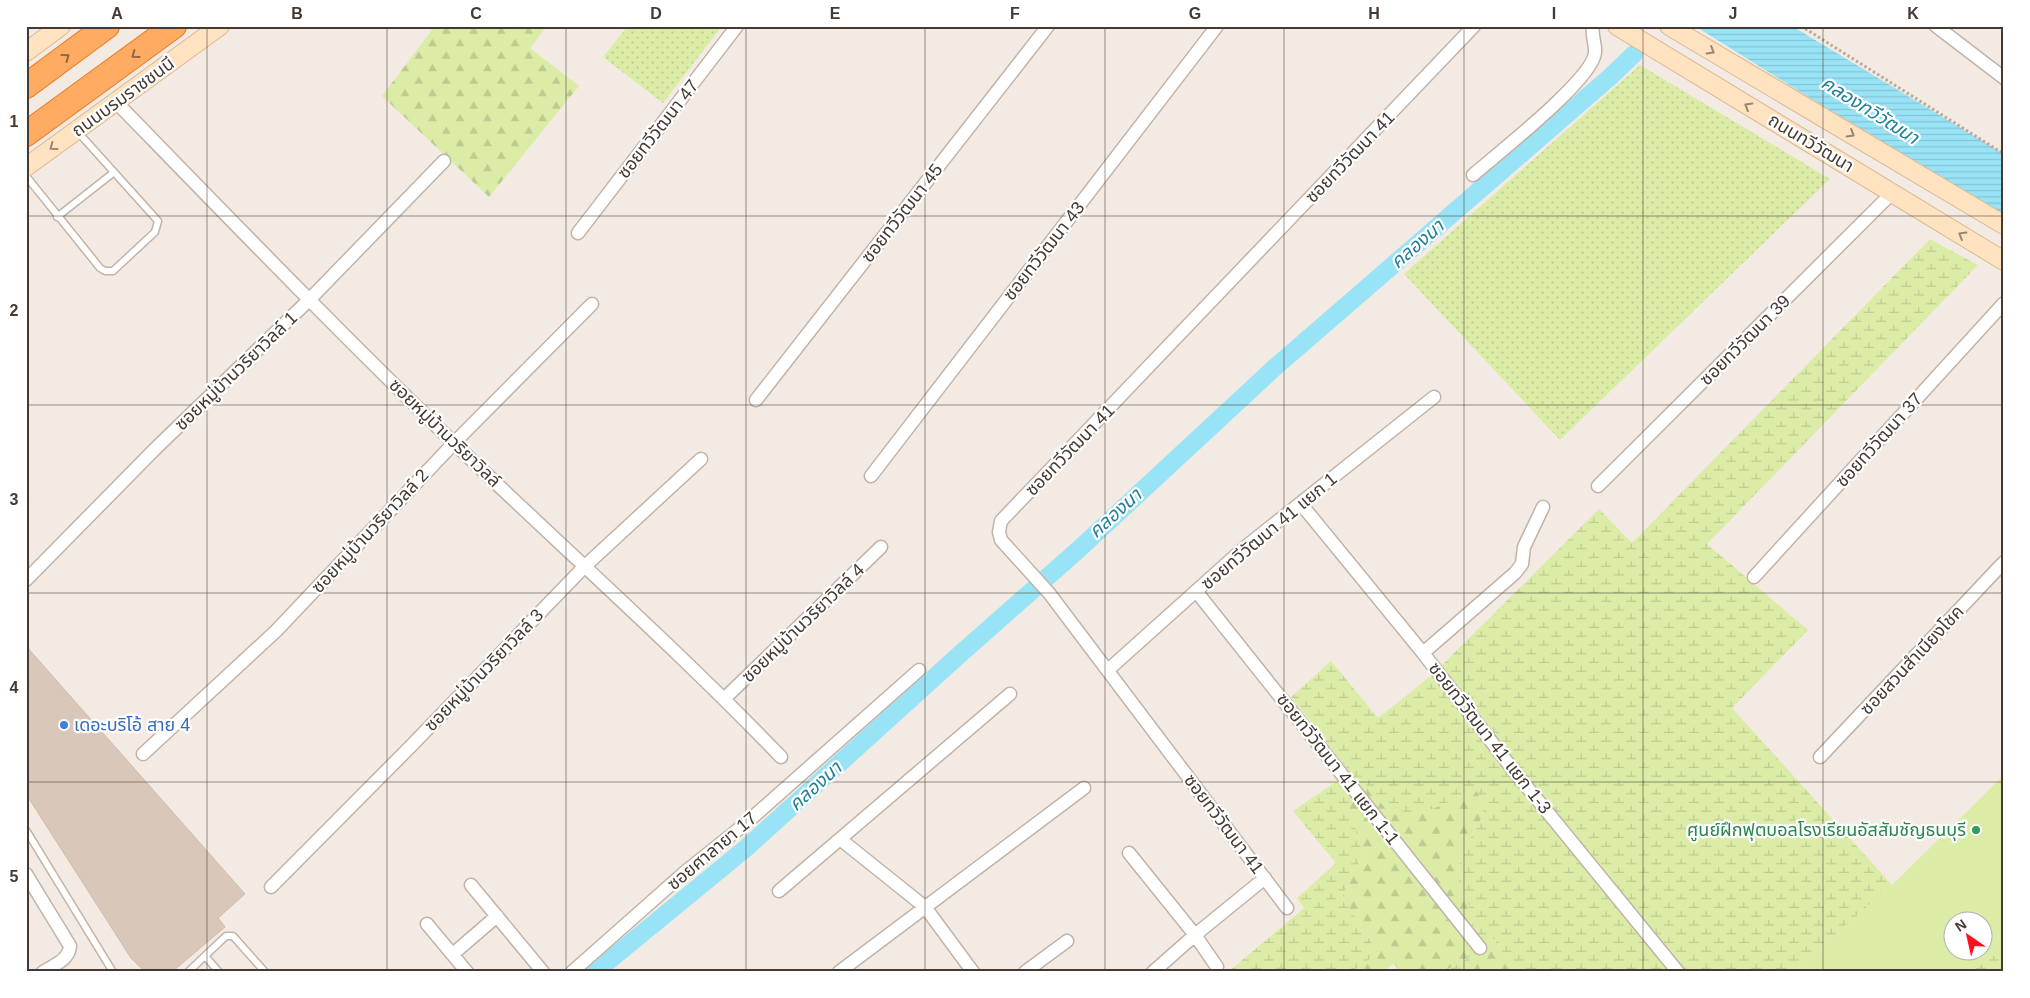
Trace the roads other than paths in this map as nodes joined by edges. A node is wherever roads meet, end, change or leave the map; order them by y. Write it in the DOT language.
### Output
graph roads {
  1 [pos="61,26"];
  2 [pos="107,26"];
  3 [pos="174,26"];
  4 [pos="220,26"];
  5 [pos="737,26"];
  6 [pos="1048,26"];
  7 [pos="1217,26"];
  8 [pos="1474,26"];
  9 [pos="1593,26"];
  10 [pos="1618,26"];
  11 [pos="1669,26"];
  12 [pos="1936,26"];
  13 [pos="26,52"];
  14 [pos="2004,78"];
  15 [pos="26,86"];
  16 [pos="116,102"];
  17 [pos="76,130"];
  18 [pos="26,134"];
  19 [pos="444,161"];
  20 [pos="26,167"];
  21 [pos="113,173"];
  22 [pos="1473,175"];
  23 [pos="26,176"];
  24 [pos="1892,193"];
  25 [pos="57,217"];
  26 [pos="2004,225"];
  27 [pos="578,233"];
  28 [pos="2004,261"];
  29 [pos="310,300"];
  30 [pos="2004,303"];
  31 [pos="592,304"];
  32 [pos="1434,397"];
  33 [pos="756,400"];
  34 [pos="454,443"];
  35 [pos="701,459"];
  36 [pos="871,476"];
  37 [pos="1598,486"];
  38 [pos="1301,504"];
  39 [pos="1543,507"];
  40 [pos="881,547"];
  41 [pos="2004,562"];
  42 [pos="584,567"];
  43 [pos="1754,577"];
  44 [pos="26,580"];
  45 [pos="1196,591"];
  46 [pos="1423,652"];
  47 [pos="919,670"];
  48 [pos="1108,670"];
  49 [pos="1010,694"];
  50 [pos="724,698"];
  51 [pos="144,754"];
  52 [pos="781,757"];
  53 [pos="1820,757"];
  54 [pos="1084,788"];
  55 [pos="26,830"];
  56 [pos="840,839"];
  57 [pos="1129,853"];
  58 [pos="26,874"];
  59 [pos="1265,878"];
  60 [pos="471,885"];
  61 [pos="271,886"];
  62 [pos="779,891"];
  63 [pos="925,907"];
  64 [pos="1287,908"];
  65 [pos="497,916"];
  66 [pos="427,924"];
  67 [pos="1195,935"];
  68 [pos="1067,941"];
  69 [pos="1480,948"];
  70 [pos="453,954"];
  71 [pos="205,956"];
  72 [pos="1217,967"];
  73 [pos="43,972"];
  74 [pos="113,972"];
  75 [pos="188,972"];
  76 [pos="219,972"];
  77 [pos="266,972"];
  78 [pos="467,972"];
  79 [pos="543,972"];
  80 [pos="572,972"];
  81 [pos="839,972"];
  82 [pos="973,972"];
  83 [pos="1025,972"];
  84 [pos="1153,972"];
  85 [pos="1678,972"];
  1 -- 13 [label="main road"];
  15 -- 2 [label="highway, one-way"];
  3 -- 18 [label="highway, ถนนบรมราชชนนี, one-way"];
  4 -- 16 [label="main road, ถนนบรมราชชนนี"];
  5 -- 27 [label="street, ซอยทวีวัฒนา 47"];
  6 -- 33 [label="street, ซอยทวีวัฒนา 45"];
  7 -- 36 [label="street, ซอยทวีวัฒนา 43"];
  8 -- 48 [label="street, ซอยทวีวัฒนา 41"];
  9 -- 22 [label="street"];
  24 -- 10 [label="main road, ถนนทวีวัฒนา, one-way"];
  11 -- 26 [label="main road, ถนนทวีวัฒนา, one-way"];
  12 -- 14 [label="street"];
  16 -- 17 [label="main road, ถนนบรมราชชนนี"];
  16 -- 29 [label="street, ซอยหมู่บ้านวริยาวิลล์"];
  17 -- 20 [label="main road, ถนนบรมราชชนนี, one-way"];
  17 -- 21 [label="lane"];
  19 -- 29 [label="street, ซอยหมู่บ้านวริยาวิลล์ 1"];
  21 -- 25 [label="lane"];
  21 -- 25 [label="lane"];
  23 -- 25 [label="lane"];
  28 -- 24 [label="main road, ถนนทวีวัฒนา, one-way"];
  24 -- 37 [label="street, ซอยทวีวัฒนา 39"];
  29 -- 34 [label="street, ซอยหมู่บ้านวริยาวิลล์"];
  29 -- 44 [label="street, ซอยหมู่บ้านวริยาวิลล์ 1"];
  30 -- 43 [label="street, ซอยทวีวัฒนา 37"];
  31 -- 34 [label="street, ซอยหมู่บ้านวริยาวิลล์ 2"];
  32 -- 38 [label="street, ซอยทวีวัฒนา 41 แยก 1"];
  34 -- 42 [label="street, ซอยหมู่บ้านวริยาวิลล์"];
  34 -- 51 [label="street, ซอยหมู่บ้านวริยาวิลล์ 2"];
  35 -- 42 [label="street, ซอยหมู่บ้านวริยาวิลล์ 3"];
  38 -- 45 [label="street, ซอยทวีวัฒนา 41 แยก 1"];
  38 -- 46 [label="street, ซอยทวีวัฒนา 41 แยก 1-3"];
  39 -- 46 [label="street"];
  40 -- 50 [label="street, ซอยหมู่บ้านวริยาวิลล์ 4"];
  41 -- 53 [label="street, ซอยสวนสำเนียงโชค"];
  42 -- 50 [label="street, ซอยหมู่บ้านวริยาวิลล์"];
  42 -- 61 [label="street, ซอยหมู่บ้านวริยาวิลล์ 3"];
  45 -- 48 [label="street, ซอยทวีวัฒนา 41 แยก 1"];
  45 -- 69 [label="street, ซอยทวีวัฒนา 41 แยก 1-1"];
  46 -- 85 [label="street, ซอยทวีวัฒนา 41 แยก 1-3"];
  47 -- 80 [label="street, ซอยศาลายา 17"];
  48 -- 59 [label="street, ซอยทวีวัฒนา 41"];
  49 -- 56 [label="street"];
  50 -- 52 [label="street, ซอยหมู่บ้านวริยาวิลล์"];
  54 -- 63 [label="street"];
  55 -- 74 [label="lane"];
  56 -- 62 [label="street"];
  56 -- 63 [label="street"];
  57 -- 67 [label="street"];
  58 -- 73 [label="street"];
  59 -- 64 [label="street, ซอยทวีวัฒนา 41"];
  59 -- 67 [label="street"];
  60 -- 65 [label="street"];
  63 -- 81 [label="street"];
  63 -- 82 [label="street"];
  65 -- 70 [label="street"];
  65 -- 79 [label="street"];
  66 -- 70 [label="street"];
  67 -- 72 [label="street"];
  67 -- 84 [label="street"];
  68 -- 83 [label="street"];
  70 -- 78 [label="street"];
  71 -- 75 [label="lane"];
  71 -- 76 [label="lane"];
  71 -- 77 [label="lane"];
}
